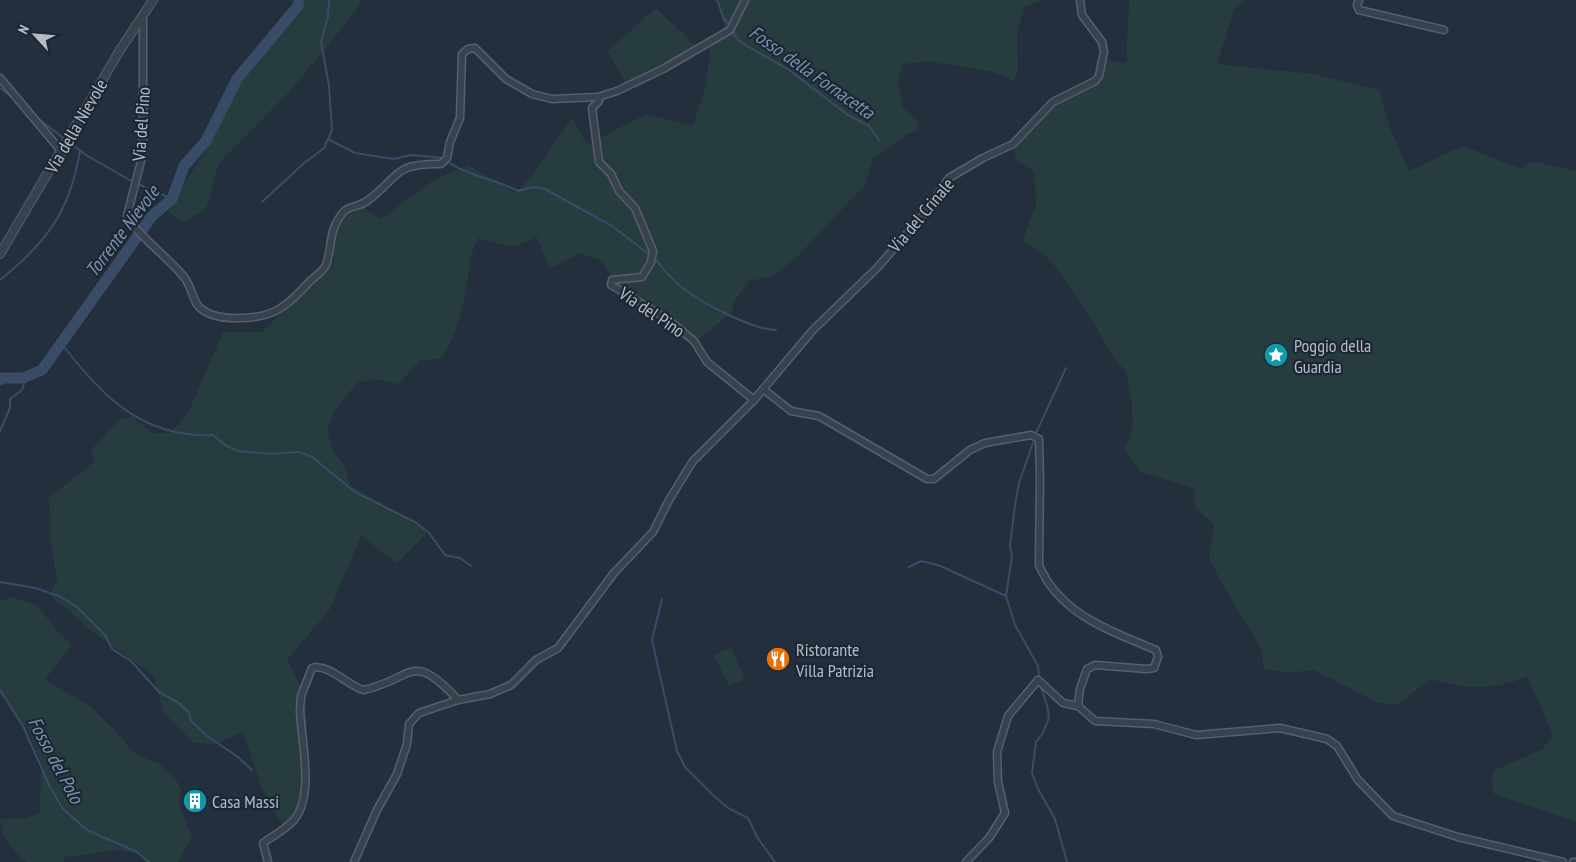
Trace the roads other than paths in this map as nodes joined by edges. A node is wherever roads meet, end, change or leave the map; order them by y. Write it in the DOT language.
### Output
graph roads {
  1 [pos="153,0"];
  2 [pos="745,0"];
  3 [pos="1080,0"];
  4 [pos="1359,0"];
  5 [pos="143,14"];
  6 [pos="1444,30"];
  7 [pos="0,78"];
  8 [pos="598,97"];
  9 [pos="62,152"];
  10 [pos="0,254"];
  11 [pos="763,389"];
  12 [pos="754,400"];
  13 [pos="458,700"];
  14 [pos="1078,706"];
  15 [pos="268,862"];
  16 [pos="354,862"];
  17 [pos="966,862"];
  18 [pos="1563,862"];
  1 -- 5 [label="street, Via della Nievole"];
  2 -- 8 [label="street, Via del Pino"];
  3 -- 11 [label="street, Via del Crinale"];
  4 -- 6 [label="street"];
  5 -- 8 [label="street, Via del Pino"];
  5 -- 9 [label="street, Via della Nievole"];
  7 -- 9 [label="street"];
  8 -- 12 [label="street, Via del Pino"];
  9 -- 10 [label="street, Via della Nievole"];
  11 -- 12 [label="street, Via del Crinale"];
  11 -- 14 [label="street"];
  12 -- 13 [label="street, Via del Crinale"];
  13 -- 15 [label="street"];
  13 -- 16 [label="street, Via del Crinale"];
  14 -- 17 [label="street"];
  14 -- 18 [label="street"];
}
